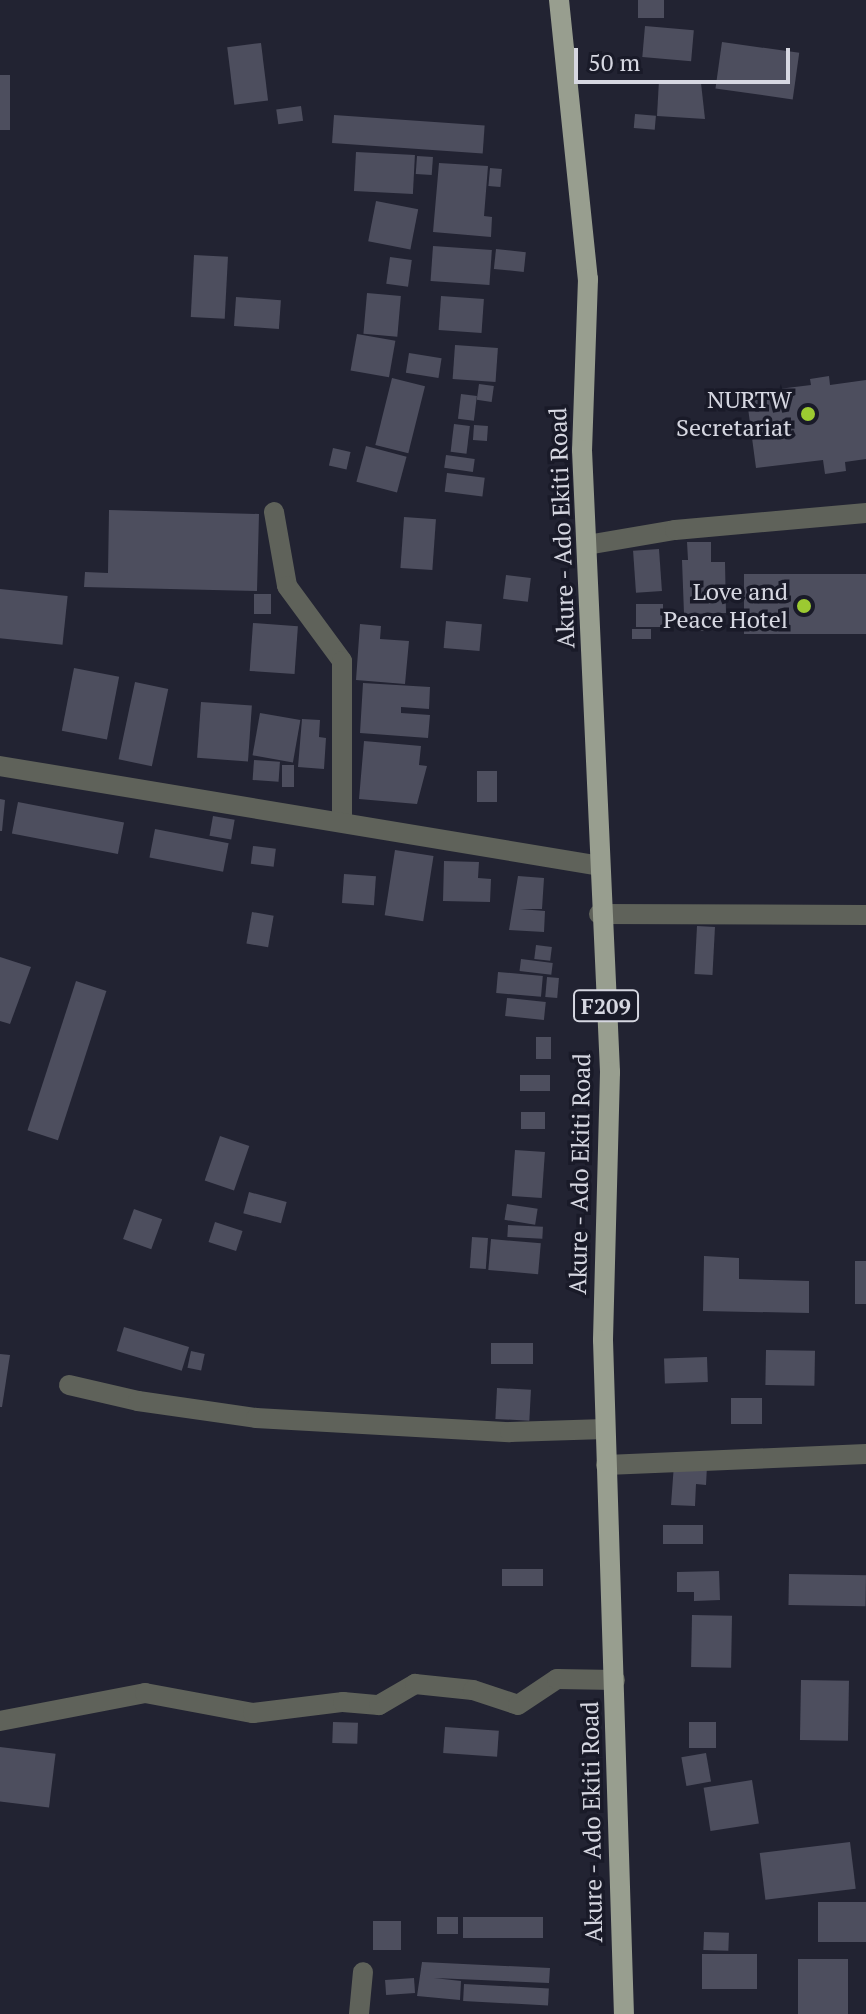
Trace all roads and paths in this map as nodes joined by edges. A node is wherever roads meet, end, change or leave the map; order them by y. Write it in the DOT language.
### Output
graph roads {
  1 [pos="559,0"];
  2 [pos="274,512"];
  3 [pos="866,513"];
  4 [pos="587,545"];
  5 [pos="0,766"];
  6 [pos="342,820"];
  7 [pos="600,866"];
  8 [pos="599,914"];
  9 [pos="866,915"];
  10 [pos="69,1385"];
  11 [pos="605,1429"];
  12 [pos="866,1454"];
  13 [pos="606,1465"];
  14 [pos="615,1680"];
  15 [pos="0,1721"];
  16 [pos="363,1972"];
  17 [pos="359,2014"];
  18 [pos="624,2014"];
  1 -- 4 [label="main road, Akure - Ado Ekiti Road / F209"];
  2 -- 6 [label="street"];
  3 -- 4 [label="street"];
  4 -- 7 [label="main road, Akure - Ado Ekiti Road / F209"];
  5 -- 6 [label="street"];
  6 -- 7 [label="street"];
  7 -- 8 [label="main road, Akure - Ado Ekiti Road / F209"];
  8 -- 9 [label="street"];
  8 -- 11 [label="main road, Akure - Ado Ekiti Road / F209"];
  10 -- 11 [label="street"];
  11 -- 13 [label="main road, Akure - Ado Ekiti Road / F209"];
  12 -- 13 [label="street"];
  13 -- 14 [label="main road, Akure - Ado Ekiti Road / F209"];
  14 -- 15 [label="street"];
  14 -- 18 [label="main road, Akure - Ado Ekiti Road / F209"];
  16 -- 17 [label="street"];
}
